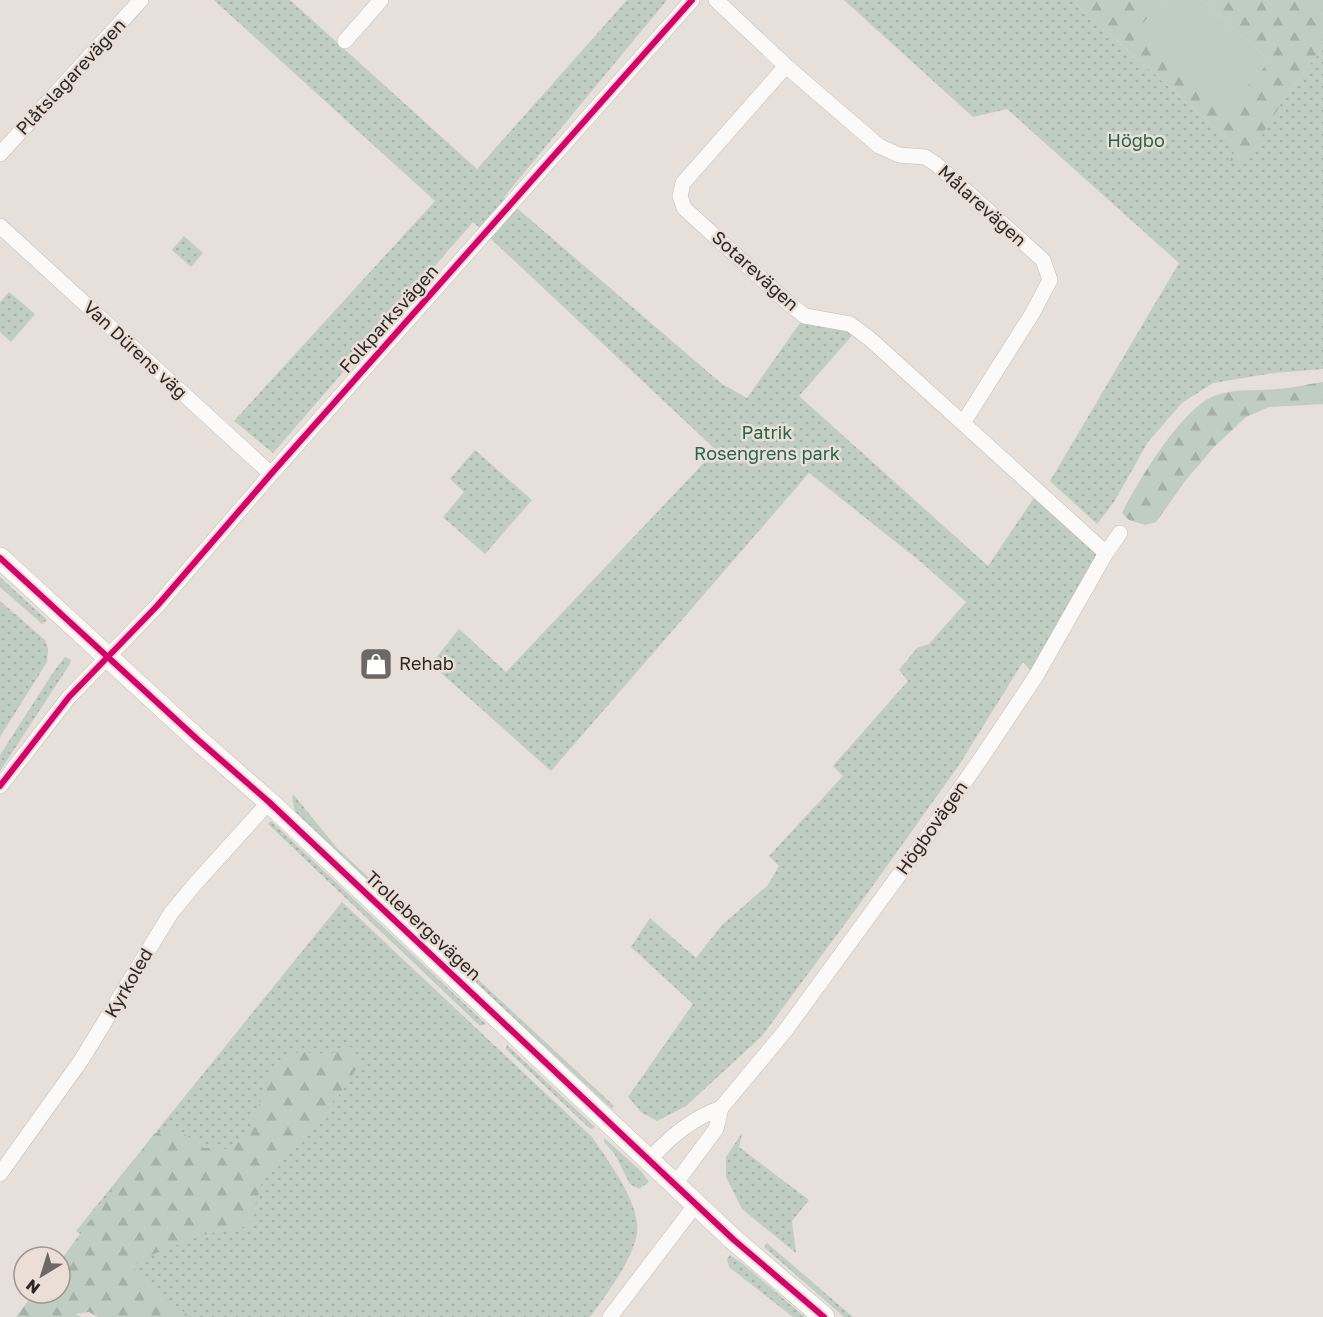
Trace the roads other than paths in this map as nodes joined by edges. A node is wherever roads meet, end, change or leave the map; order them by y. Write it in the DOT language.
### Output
graph roads {
  1 [pos="141,0"];
  2 [pos="381,0"];
  3 [pos="692,0"];
  4 [pos="716,0"];
  5 [pos="345,41"];
  6 [pos="786,66"];
  7 [pos="0,154"];
  8 [pos="0,226"];
  9 [pos="963,423"];
  10 [pos="271,474"];
  11 [pos="1120,533"];
  12 [pos="1106,553"];
  13 [pos="0,558"];
  14 [pos="108,657"];
  15 [pos="0,786"];
  16 [pos="269,802"];
  17 [pos="721,1107"];
  18 [pos="649,1160"];
  19 [pos="0,1174"];
  20 [pos="675,1184"];
  21 [pos="696,1204"];
  22 [pos="610,1317"];
  23 [pos="824,1317"];
  1 -- 7 [label="street, Plåtslagarevägen"];
  2 -- 5 [label="street"];
  3 -- 10 [label="street, Folkparksvägen"];
  4 -- 6 [label="street, Målarevägen"];
  6 -- 9 [label="street, Målarevägen"];
  6 -- 9 [label="street, Sotarevägen"];
  8 -- 10 [label="street, Van Dürens väg"];
  9 -- 12 [label="street, Sotarevägen"];
  10 -- 14 [label="street, Folkparksvägen"];
  11 -- 12 [label="street, Högbovägen"];
  12 -- 17 [label="street, Högbovägen"];
  13 -- 14 [label="street, Trollebergsvägen"];
  14 -- 15 [label="street, Folkparksvägen"];
  14 -- 16 [label="street, Trollebergsvägen"];
  16 -- 18 [label="street, Trollebergsvägen"];
  16 -- 19 [label="street, Kyrkoled"];
  17 -- 18 [label="street, Högbovägen"];
  17 -- 20 [label="street, Högbovägen"];
  18 -- 20 [label="street, Trollebergsvägen"];
  20 -- 21 [label="street, Trollebergsvägen"];
  21 -- 22 [label="street"];
  21 -- 23 [label="street, Trollebergsvägen"];
}
